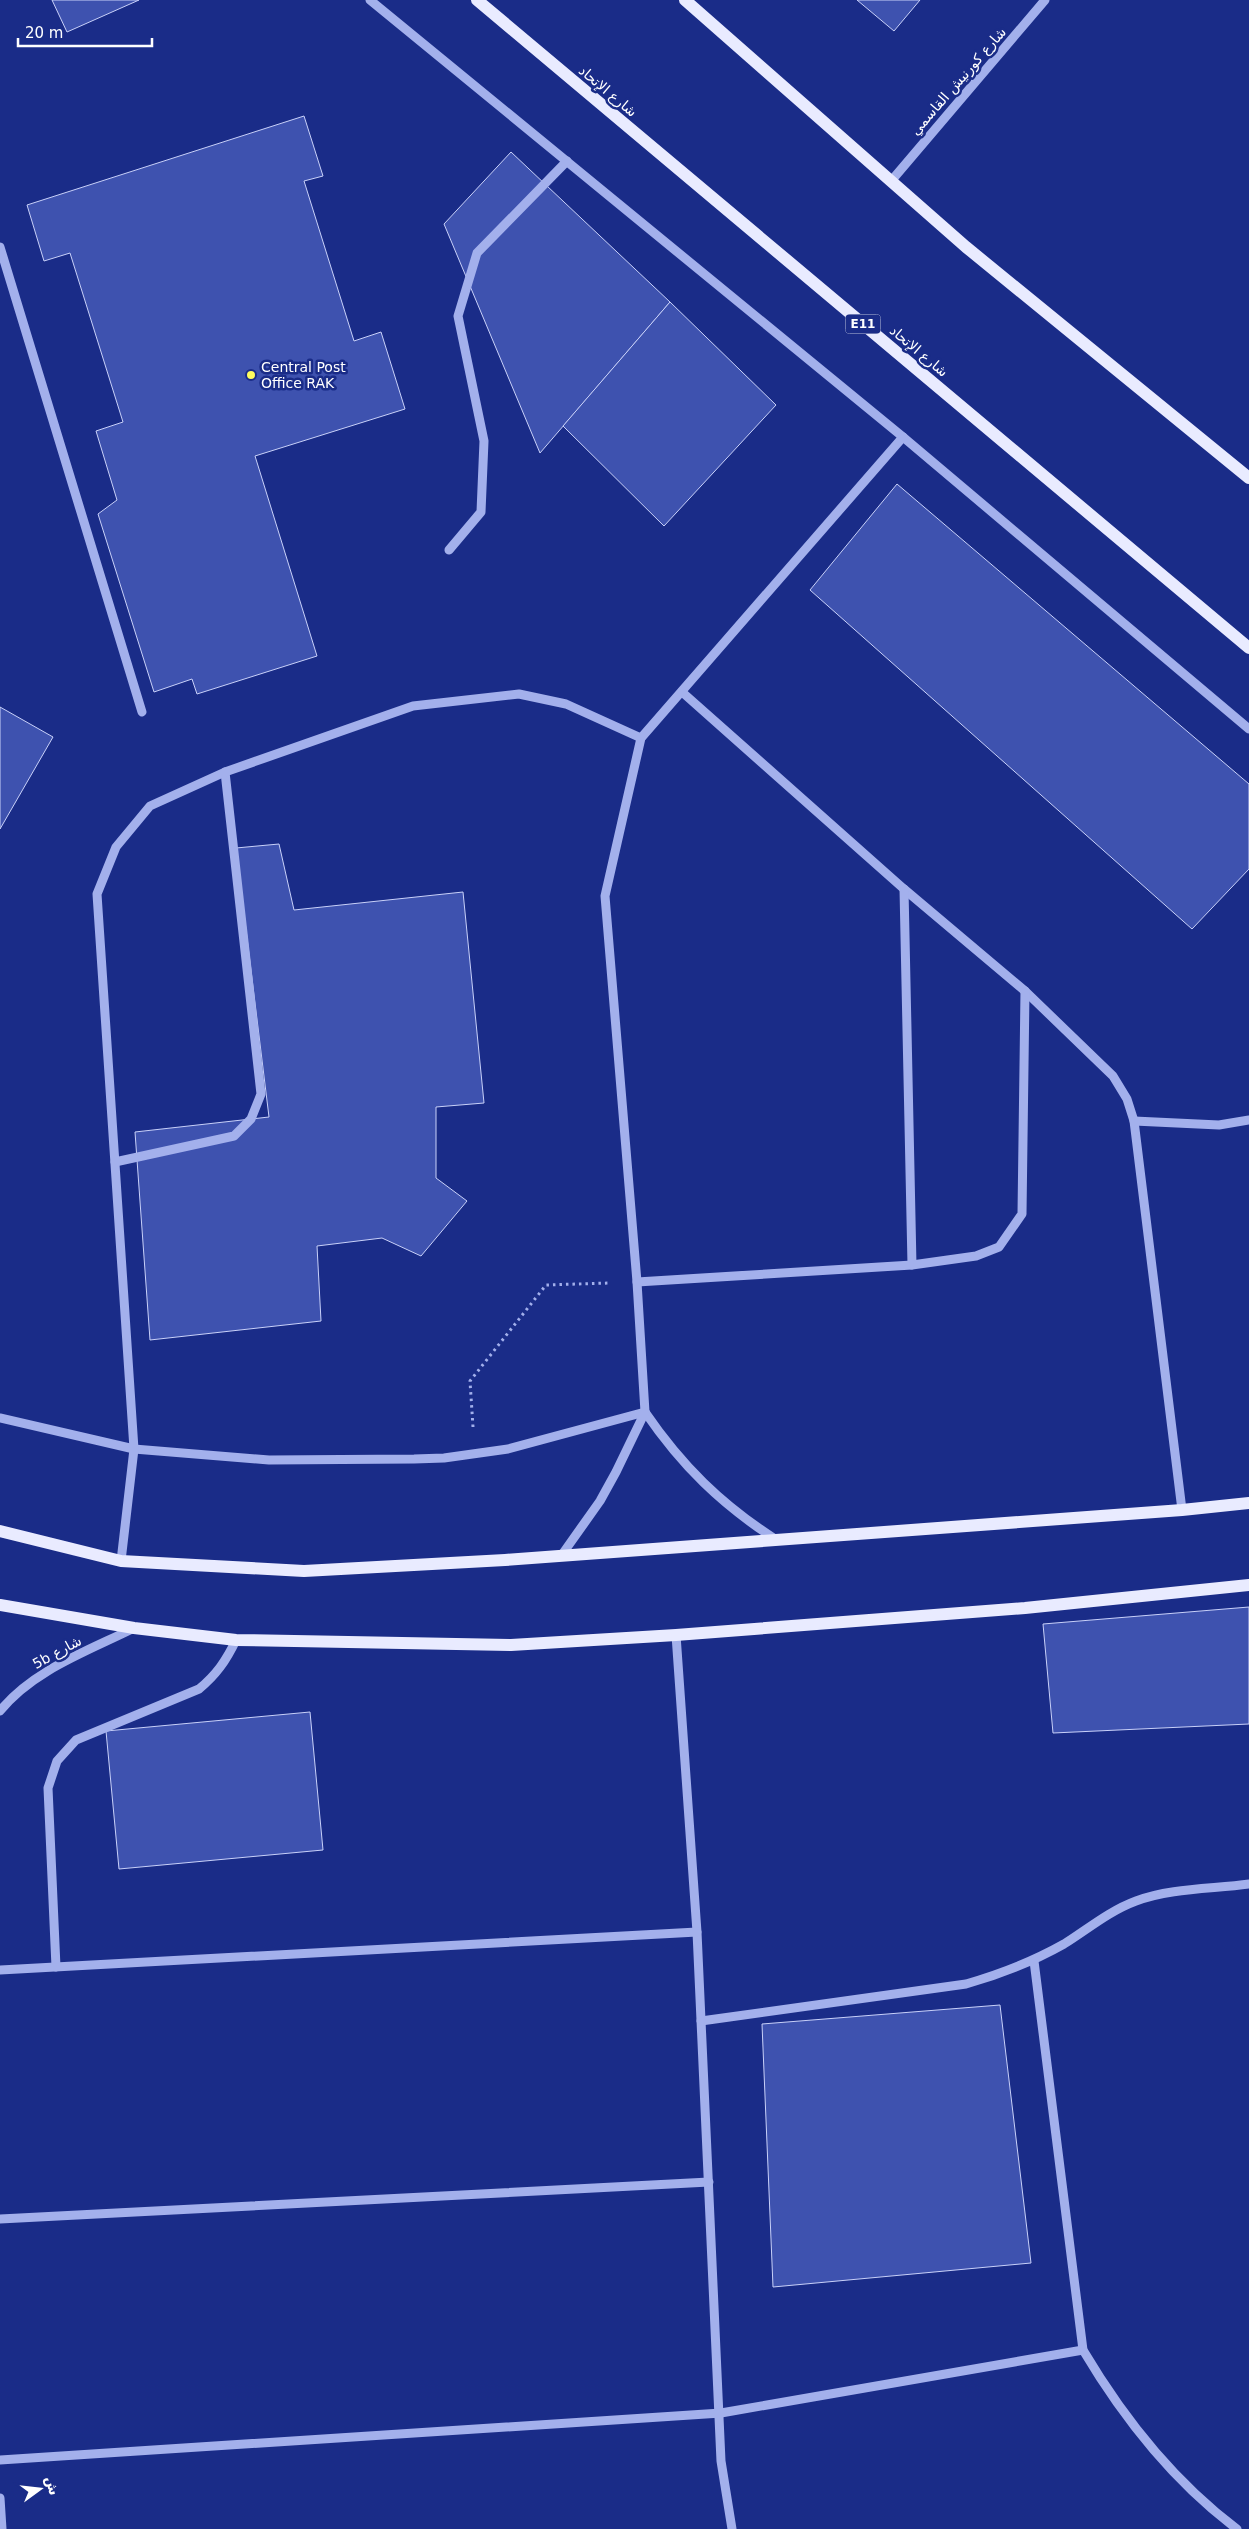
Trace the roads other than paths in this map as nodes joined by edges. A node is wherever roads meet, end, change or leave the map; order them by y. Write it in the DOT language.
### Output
graph roads {
  1 [pos="370,0"];
  2 [pos="477,0"];
  3 [pos="1045,0"];
  4 [pos="689,1"];
  5 [pos="567,161"];
  6 [pos="892,180"];
  7 [pos="0,247"];
  8 [pos="903,437"];
  9 [pos="1249,478"];
  10 [pos="449,550"];
  11 [pos="1249,648"];
  12 [pos="682,692"];
  13 [pos="142,712"];
  14 [pos="1249,729"];
  15 [pos="641,738"];
  16 [pos="225,772"];
  17 [pos="904,888"];
  18 [pos="1025,991"];
  19 [pos="1134,1120"];
  20 [pos="1249,1120"];
  21 [pos="115,1162"];
  22 [pos="912,1264"];
  23 [pos="637,1282"];
  24 [pos="645,1412"];
  25 [pos="0,1418"];
  26 [pos="134,1449"];
  27 [pos="1249,1503"];
  28 [pos="1182,1510"];
  29 [pos="0,1531"];
  30 [pos="775,1539"];
  31 [pos="561,1556"];
  32 [pos="121,1561"];
  33 [pos="1249,1585"];
  34 [pos="0,1605"];
  35 [pos="134,1628"];
  36 [pos="676,1636"];
  37 [pos="236,1640"];
  38 [pos="0,1711"];
  39 [pos="1249,1884"];
  40 [pos="697,1932"];
  41 [pos="1034,1961"];
  42 [pos="56,1967"];
  43 [pos="0,1970"];
  44 [pos="701,2021"];
  45 [pos="709,2182"];
  46 [pos="0,2219"];
  47 [pos="1083,2350"];
  48 [pos="721,2413"];
  49 [pos="0,2460"];
  50 [pos="0,2498"];
  51 [pos="2,2529"];
  52 [pos="732,2529"];
  53 [pos="1237,2529"];
  1 -- 5 [label="street"];
  2 -- 11 [label="main road, شارع الإتحاد / E11"];
  3 -- 6 [label="street, شارع كورنيش القاسمي"];
  4 -- 6 [label="main road"];
  5 -- 8 [label="street"];
  5 -- 10 [label="street"];
  6 -- 9 [label="main road"];
  7 -- 13 [label="street"];
  8 -- 12 [label="street"];
  8 -- 14 [label="street"];
  12 -- 15 [label="street"];
  12 -- 17 [label="street"];
  15 -- 16 [label="street"];
  15 -- 23 [label="street"];
  16 -- 21 [label="street"];
  16 -- 21 [label="street"];
  17 -- 18 [label="street"];
  17 -- 22 [label="street"];
  18 -- 19 [label="street"];
  18 -- 22 [label="street"];
  19 -- 20 [label="street"];
  19 -- 28 [label="street"];
  21 -- 26 [label="street"];
  22 -- 23 [label="street"];
  23 -- 24 [label="street"];
  24 -- 26 [label="street"];
  24 -- 30 [label="street"];
  24 -- 31 [label="street"];
  25 -- 26 [label="street"];
  26 -- 32 [label="street"];
  27 -- 28 [label="main road"];
  28 -- 30 [label="main road"];
  29 -- 32 [label="main road"];
  30 -- 31 [label="main road"];
  31 -- 32 [label="main road"];
  33 -- 36 [label="main road"];
  34 -- 35 [label="main road"];
  35 -- 37 [label="main road"];
  35 -- 38 [label="street, 5b شارع"];
  36 -- 37 [label="main road"];
  36 -- 40 [label="street"];
  37 -- 42 [label="street"];
  39 -- 41 [label="street"];
  40 -- 42 [label="street"];
  40 -- 44 [label="street"];
  41 -- 44 [label="street"];
  41 -- 47 [label="street"];
  42 -- 43 [label="street"];
  44 -- 45 [label="street"];
  45 -- 46 [label="street"];
  45 -- 48 [label="street"];
  47 -- 48 [label="street"];
  47 -- 53 [label="street"];
  48 -- 49 [label="street"];
  48 -- 52 [label="street"];
  50 -- 51 [label="street"];
}
